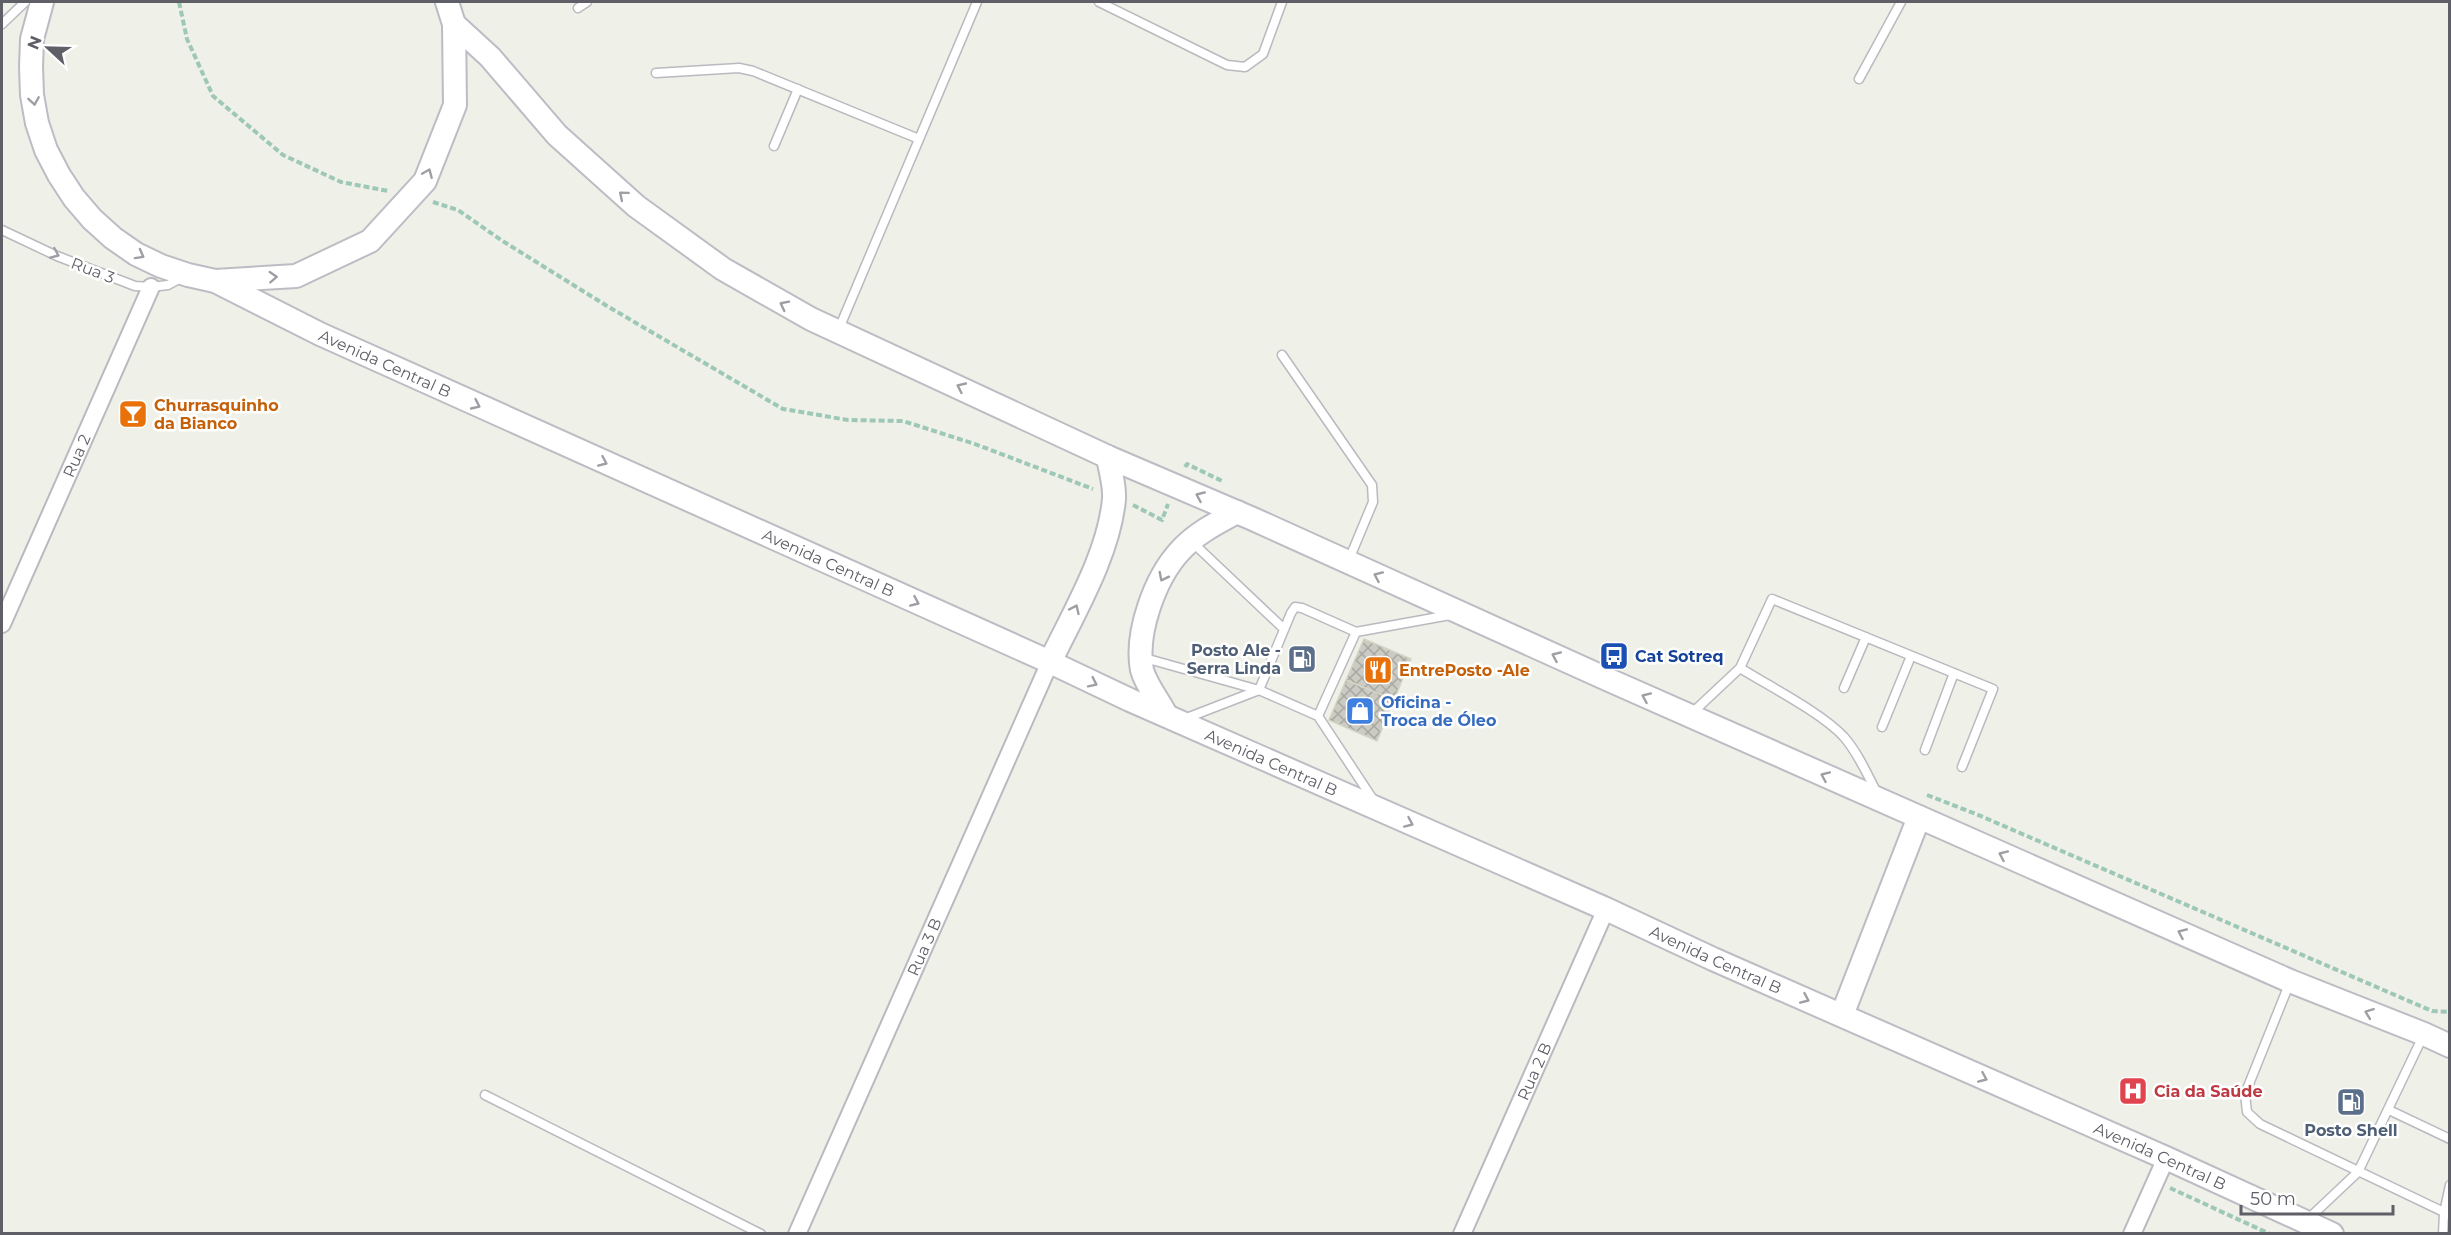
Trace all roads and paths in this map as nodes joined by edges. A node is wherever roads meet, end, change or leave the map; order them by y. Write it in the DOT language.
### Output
graph roads {
  1 [pos="25,2"];
  2 [pos="42,2"];
  3 [pos="447,2"];
  4 [pos="587,2"];
  5 [pos="977,2"];
  6 [pos="1099,2"];
  7 [pos="1282,2"];
  8 [pos="1901,2"];
  9 [pos="578,8"];
  10 [pos="2,24"];
  11 [pos="454,24"];
  12 [pos="656,73"];
  13 [pos="1859,79"];
  14 [pos="798,89"];
  15 [pos="919,139"];
  16 [pos="774,146"];
  17 [pos="2,230"];
  18 [pos="188,275"];
  19 [pos="215,281"];
  20 [pos="151,287"];
  21 [pos="838,331"];
  22 [pos="1282,355"];
  23 [pos="1108,457"];
  24 [pos="1237,512"];
  25 [pos="1191,540"];
  26 [pos="1348,562"];
  27 [pos="1461,613"];
  28 [pos="2,624"];
  29 [pos="1284,629"];
  30 [pos="1356,632"];
  31 [pos="1866,637"];
  32 [pos="1911,656"];
  33 [pos="1141,657"];
  34 [pos="1050,662"];
  35 [pos="1740,668"];
  36 [pos="1954,674"];
  37 [pos="1844,688"];
  38 [pos="1259,690"];
  39 [pos="1318,716"];
  40 [pos="1689,716"];
  41 [pos="1173,718"];
  42 [pos="1882,727"];
  43 [pos="1925,750"];
  44 [pos="1962,767"];
  45 [pos="1882,801"];
  46 [pos="1379,809"];
  47 [pos="1919,817"];
  48 [pos="1606,909"];
  49 [pos="2290,981"];
  50 [pos="1842,1015"];
  51 [pos="2424,1034"];
  52 [pos="2450,1036"];
  53 [pos="2450,1046"];
  54 [pos="485,1095"];
  55 [pos="2389,1110"];
  56 [pos="2450,1139"];
  57 [pos="2166,1158"];
  58 [pos="2358,1172"];
  59 [pos="2155,1181"];
  60 [pos="2450,1185"];
  61 [pos="2447,1214"];
  62 [pos="2306,1221"];
  63 [pos="761,1233"];
  64 [pos="797,1233"];
  65 [pos="1462,1233"];
  66 [pos="2132,1233"];
  67 [pos="2270,1233"];
  68 [pos="2332,1233"];
  69 [pos="2443,1233"];
  1 -- 10 [label="lane"];
  2 -- 18 [label="main road, Avenida Central B, one-way"];
  3 -- 11 [label="main road, Avenida Central B"];
  4 -- 9 [label="lane"];
  5 -- 15 [label="lane"];
  6 -- 7 [label="lane"];
  8 -- 13 [label="lane"];
  19 -- 11 [label="main road, Avenida Central B, one-way"];
  21 -- 11 [label="main road, Avenida Central B, one-way"];
  12 -- 14 [label="lane"];
  14 -- 15 [label="lane"];
  14 -- 16 [label="lane"];
  15 -- 21 [label="lane"];
  17 -- 20 [label="lane, Rua 3, one-way"];
  18 -- 19 [label="main road, Avenida Central B"];
  18 -- 20 [label="lane, Rua 3"];
  19 -- 34 [label="main road, Avenida Central B, one-way"];
  20 -- 28 [label="street, Rua 2"];
  23 -- 21 [label="main road, Avenida Central B, one-way"];
  22 -- 26 [label="lane"];
  24 -- 23 [label="main road, Avenida Central B, one-way"];
  34 -- 23 [label="main road, one-way"];
  24 -- 25 [label="main road"];
  24 -- 26 [label="main road, Avenida Central B"];
  25 -- 29 [label="lane"];
  25 -- 33 [label="main road, one-way"];
  27 -- 26 [label="main road, Avenida Central B, one-way"];
  27 -- 30 [label="lane"];
  40 -- 27 [label="main road, Avenida Central B, one-way"];
  29 -- 30 [label="lane"];
  29 -- 38 [label="lane"];
  30 -- 39 [label="lane"];
  31 -- 32 [label="lane"];
  31 -- 35 [label="lane"];
  31 -- 37 [label="lane"];
  32 -- 36 [label="lane"];
  32 -- 42 [label="lane"];
  33 -- 38 [label="lane"];
  33 -- 41 [label="main road"];
  34 -- 41 [label="main road, Avenida Central B, one-way"];
  34 -- 64 [label="street, Rua 3 B"];
  35 -- 40 [label="lane"];
  35 -- 45 [label="lane"];
  36 -- 43 [label="lane"];
  36 -- 44 [label="lane"];
  38 -- 39 [label="lane"];
  38 -- 41 [label="lane"];
  39 -- 46 [label="lane"];
  45 -- 40 [label="main road, Avenida Central B, one-way"];
  41 -- 46 [label="main road, Avenida Central B"];
  45 -- 47 [label="main road, Avenida Central B"];
  46 -- 48 [label="main road, Avenida Central B, one-way"];
  49 -- 47 [label="main road, Avenida Central B, one-way"];
  47 -- 50 [label="main road"];
  48 -- 50 [label="main road, Avenida Central B, one-way"];
  48 -- 65 [label="street, Rua 2 B"];
  51 -- 49 [label="main road, Avenida Central B, one-way"];
  49 -- 58 [label="lane"];
  50 -- 57 [label="main road, Avenida Central B, one-way"];
  51 -- 52 [label="main road"];
  51 -- 53 [label="main road, Avenida Central B"];
  51 -- 55 [label="lane"];
  54 -- 63 [label="lane"];
  55 -- 56 [label="lane"];
  55 -- 58 [label="lane"];
  57 -- 59 [label="street"];
  57 -- 62 [label="main road, Avenida Central B"];
  58 -- 61 [label="lane"];
  58 -- 62 [label="lane"];
  59 -- 66 [label="street"];
  59 -- 67 [label="path"];
  60 -- 61 [label="lane"];
  61 -- 69 [label="lane"];
  62 -- 68 [label="main road, Avenida Central B"];
}
